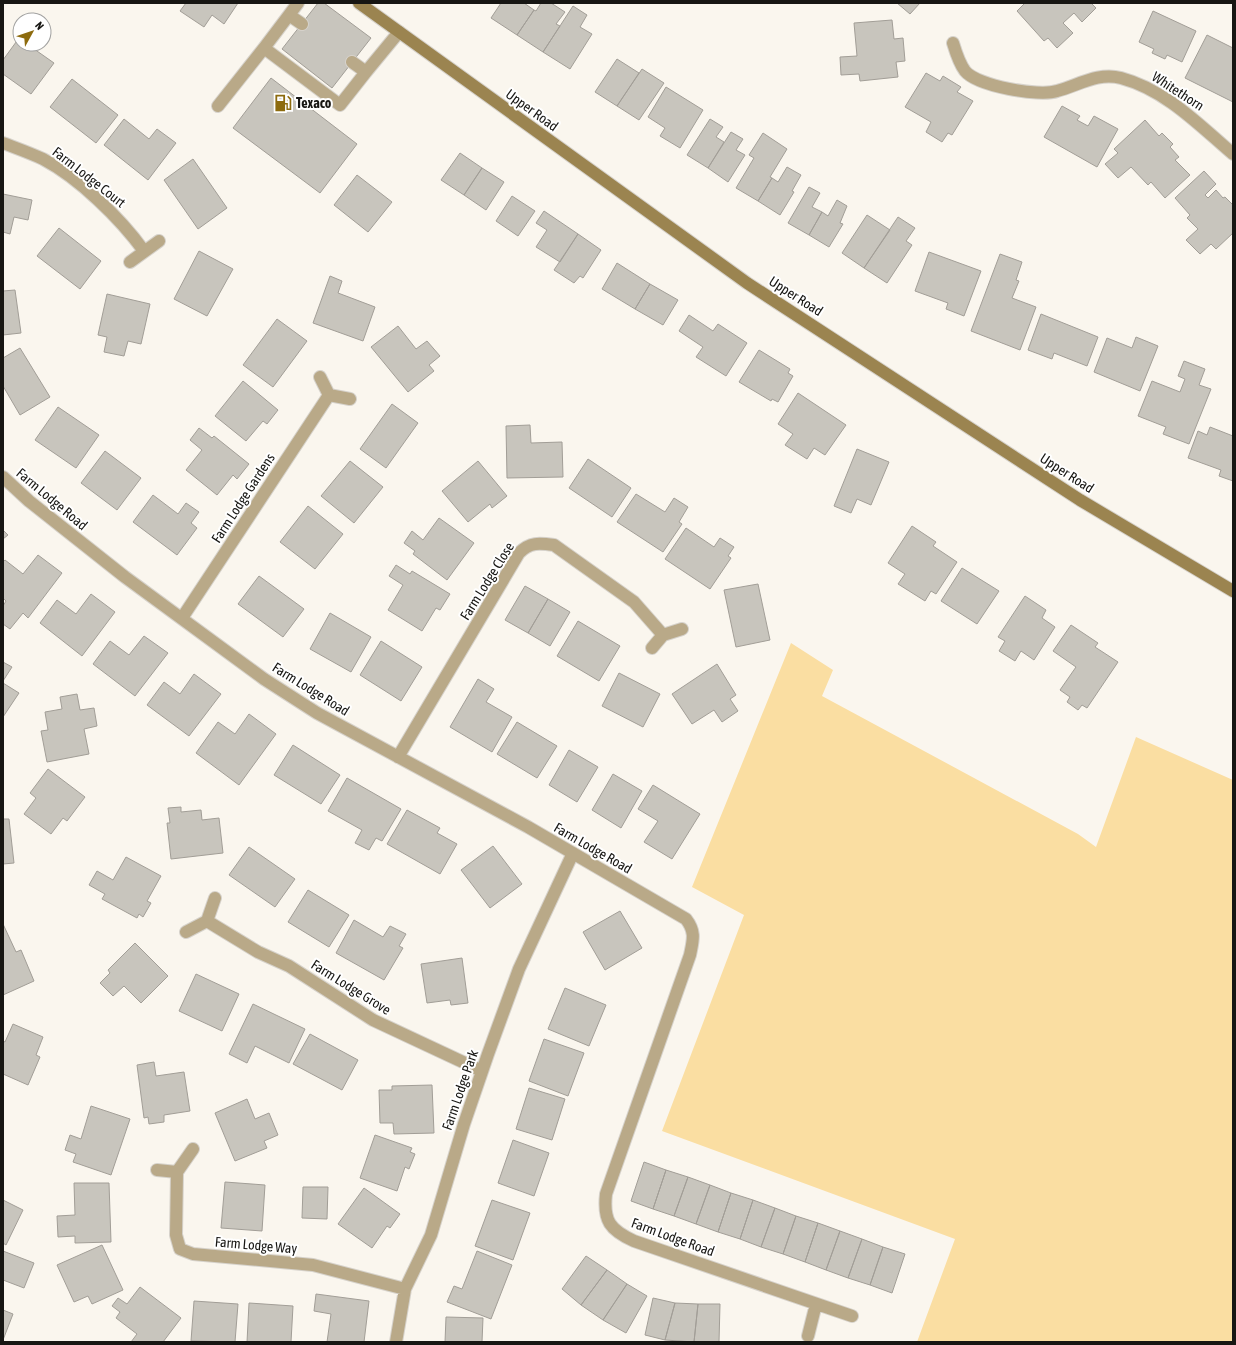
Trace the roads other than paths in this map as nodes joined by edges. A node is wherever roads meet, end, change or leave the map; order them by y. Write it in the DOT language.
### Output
graph roads {
  1 [pos="298,3"];
  2 [pos="365,5"];
  3 [pos="290,15"];
  4 [pos="302,24"];
  5 [pos="399,32"];
  6 [pos="953,44"];
  7 [pos="264,48"];
  8 [pos="352,62"];
  9 [pos="366,72"];
  10 [pos="218,106"];
  11 [pos="3,143"];
  12 [pos="1233,154"];
  13 [pos="159,241"];
  14 [pos="144,251"];
  15 [pos="130,262"];
  16 [pos="320,377"];
  17 [pos="329,395"];
  18 [pos="350,399"];
  19 [pos="3,477"];
  20 [pos="1233,591"];
  21 [pos="182,618"];
  22 [pos="682,628"];
  23 [pos="663,635"];
  24 [pos="652,648"];
  25 [pos="398,757"];
  26 [pos="573,853"];
  27 [pos="215,898"];
  28 [pos="207,921"];
  29 [pos="186,932"];
  30 [pos="482,1071"];
  31 [pos="193,1148"];
  32 [pos="157,1170"];
  33 [pos="177,1172"];
  34 [pos="405,1289"];
  35 [pos="816,1304"];
  36 [pos="852,1316"];
  37 [pos="808,1336"];
  38 [pos="396,1342"];
  1 -- 3 [label="street"];
  2 -- 5 [label="main road, Upper Road"];
  3 -- 4 [label="street"];
  3 -- 7 [label="street"];
  5 -- 9 [label="street"];
  5 -- 20 [label="main road, Upper Road"];
  6 -- 12 [label="street, Whitethorn"];
  7 -- 9 [label="street"];
  7 -- 10 [label="street"];
  8 -- 9 [label="street"];
  11 -- 14 [label="street, Farm Lodge Court"];
  13 -- 14 [label="street"];
  14 -- 15 [label="street"];
  16 -- 17 [label="street"];
  17 -- 18 [label="street"];
  17 -- 21 [label="street, Farm Lodge Gardens"];
  19 -- 21 [label="street, Farm Lodge Road"];
  21 -- 25 [label="street, Farm Lodge Road"];
  22 -- 23 [label="street"];
  23 -- 24 [label="street"];
  23 -- 25 [label="street, Farm Lodge Close"];
  25 -- 26 [label="street, Farm Lodge Road"];
  26 -- 30 [label="street, Farm Lodge Park"];
  26 -- 35 [label="street, Farm Lodge Road"];
  27 -- 28 [label="street"];
  28 -- 29 [label="street"];
  28 -- 30 [label="street, Farm Lodge Grove"];
  30 -- 34 [label="street, Farm Lodge Park"];
  31 -- 33 [label="street"];
  32 -- 33 [label="street"];
  33 -- 34 [label="street, Farm Lodge Way"];
  34 -- 38 [label="street, Farm Lodge Park"];
  35 -- 36 [label="street, Farm Lodge Road"];
  35 -- 37 [label="street"];
}
